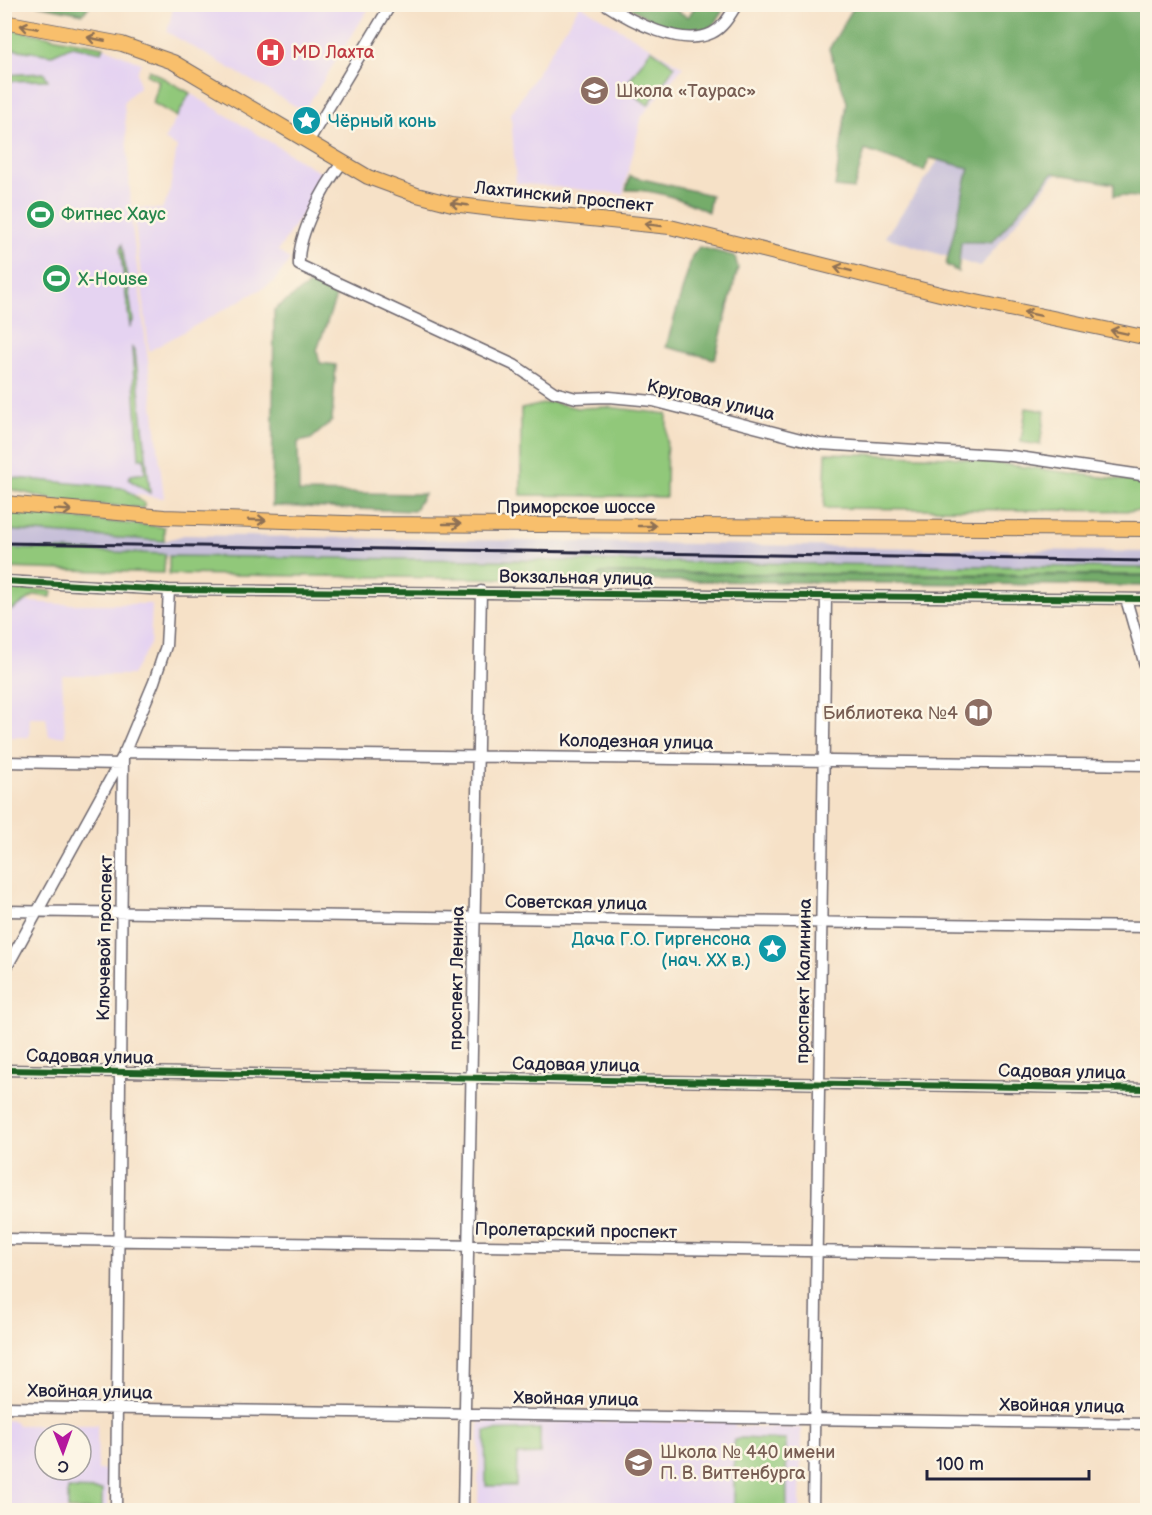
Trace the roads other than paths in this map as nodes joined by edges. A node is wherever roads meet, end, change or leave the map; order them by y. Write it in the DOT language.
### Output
graph roads {
  1 [pos="391,4"];
  2 [pos="606,4"];
  3 [pos="737,4"];
  4 [pos="4,22"];
  5 [pos="308,142"];
  6 [pos="342,163"];
  7 [pos="1148,338"];
  8 [pos="1148,476"];
  9 [pos="4,503"];
  10 [pos="1148,529"];
  11 [pos="4,581"];
  12 [pos="169,590"];
  13 [pos="481,591"];
  14 [pos="826,597"];
  15 [pos="1126,599"];
  16 [pos="1148,599"];
  17 [pos="1148,676"];
  18 [pos="478,756"];
  19 [pos="122,759"];
  20 [pos="824,761"];
  21 [pos="4,762"];
  22 [pos="1148,765"];
  23 [pos="4,911"];
  24 [pos="38,912"];
  25 [pos="122,913"];
  26 [pos="474,918"];
  27 [pos="822,922"];
  28 [pos="1148,927"];
  29 [pos="4,972"];
  30 [pos="4,1070"];
  31 [pos="120,1072"];
  32 [pos="471,1078"];
  33 [pos="819,1083"];
  34 [pos="1148,1089"];
  35 [pos="4,1239"];
  36 [pos="118,1241"];
  37 [pos="468,1246"];
  38 [pos="817,1251"];
  39 [pos="1148,1256"];
  40 [pos="4,1407"];
  41 [pos="117,1409"];
  42 [pos="465,1414"];
  43 [pos="814,1419"];
  44 [pos="1148,1424"];
  45 [pos="116,1510"];
  46 [pos="463,1510"];
  47 [pos="813,1510"];
  1 -- 5 [label="street"];
  2 -- 3 [label="street"];
  5 -- 4 [label="main road, Лахтинский проспект, one-way"];
  5 -- 6 [label="main road, Лахтинский проспект"];
  7 -- 6 [label="main road, Лахтинский проспект, one-way"];
  6 -- 8 [label="street, Круговая улица"];
  9 -- 10 [label="main road, Приморское шоссе, one-way"];
  11 -- 12 [label="street, Вокзальная улица"];
  12 -- 13 [label="street, Вокзальная улица"];
  12 -- 19 [label="street, Ключевой проспект"];
  13 -- 14 [label="street, Вокзальная улица"];
  13 -- 18 [label="street, проспект Ленина"];
  14 -- 15 [label="street, Вокзальная улица"];
  14 -- 20 [label="street, проспект Калинина"];
  15 -- 16 [label="street, Вокзальная улица"];
  15 -- 17 [label="street"];
  18 -- 19 [label="street, Колодезная улица"];
  18 -- 20 [label="street, Колодезная улица"];
  18 -- 26 [label="street, проспект Ленина"];
  19 -- 21 [label="street, Колодезная улица"];
  19 -- 24 [label="street"];
  19 -- 25 [label="street, Ключевой проспект"];
  20 -- 22 [label="street, Колодезная улица"];
  20 -- 27 [label="street, проспект Калинина"];
  23 -- 24 [label="street, Советская улица"];
  24 -- 25 [label="street, Советская улица"];
  24 -- 29 [label="street"];
  25 -- 26 [label="street, Советская улица"];
  25 -- 31 [label="street, Ключевой проспект"];
  26 -- 27 [label="street, Советская улица"];
  26 -- 32 [label="street, проспект Ленина"];
  27 -- 28 [label="street, Советская улица"];
  27 -- 33 [label="street, проспект Калинина"];
  30 -- 31 [label="street, Садовая улица"];
  31 -- 32 [label="street, Садовая улица"];
  31 -- 36 [label="street, Ключевой проспект"];
  32 -- 33 [label="street, Садовая улица"];
  32 -- 37 [label="street, проспект Ленина"];
  33 -- 34 [label="street, Садовая улица"];
  33 -- 38 [label="street, проспект Калинина"];
  35 -- 36 [label="street, Пролетарский проспект"];
  36 -- 37 [label="street, Пролетарский проспект"];
  36 -- 41 [label="street, Ключевой проспект"];
  37 -- 38 [label="street, Пролетарский проспект"];
  37 -- 42 [label="street, проспект Ленина"];
  38 -- 39 [label="street, Пролетарский проспект"];
  38 -- 43 [label="street, проспект Калинина"];
  40 -- 41 [label="street, Хвойная улица"];
  41 -- 42 [label="street, Хвойная улица"];
  41 -- 45 [label="street, Ключевой проспект"];
  42 -- 43 [label="street, Хвойная улица"];
  42 -- 46 [label="street, проспект Ленина"];
  43 -- 44 [label="street, Хвойная улица"];
  43 -- 47 [label="street, проспект Калинина"];
}
